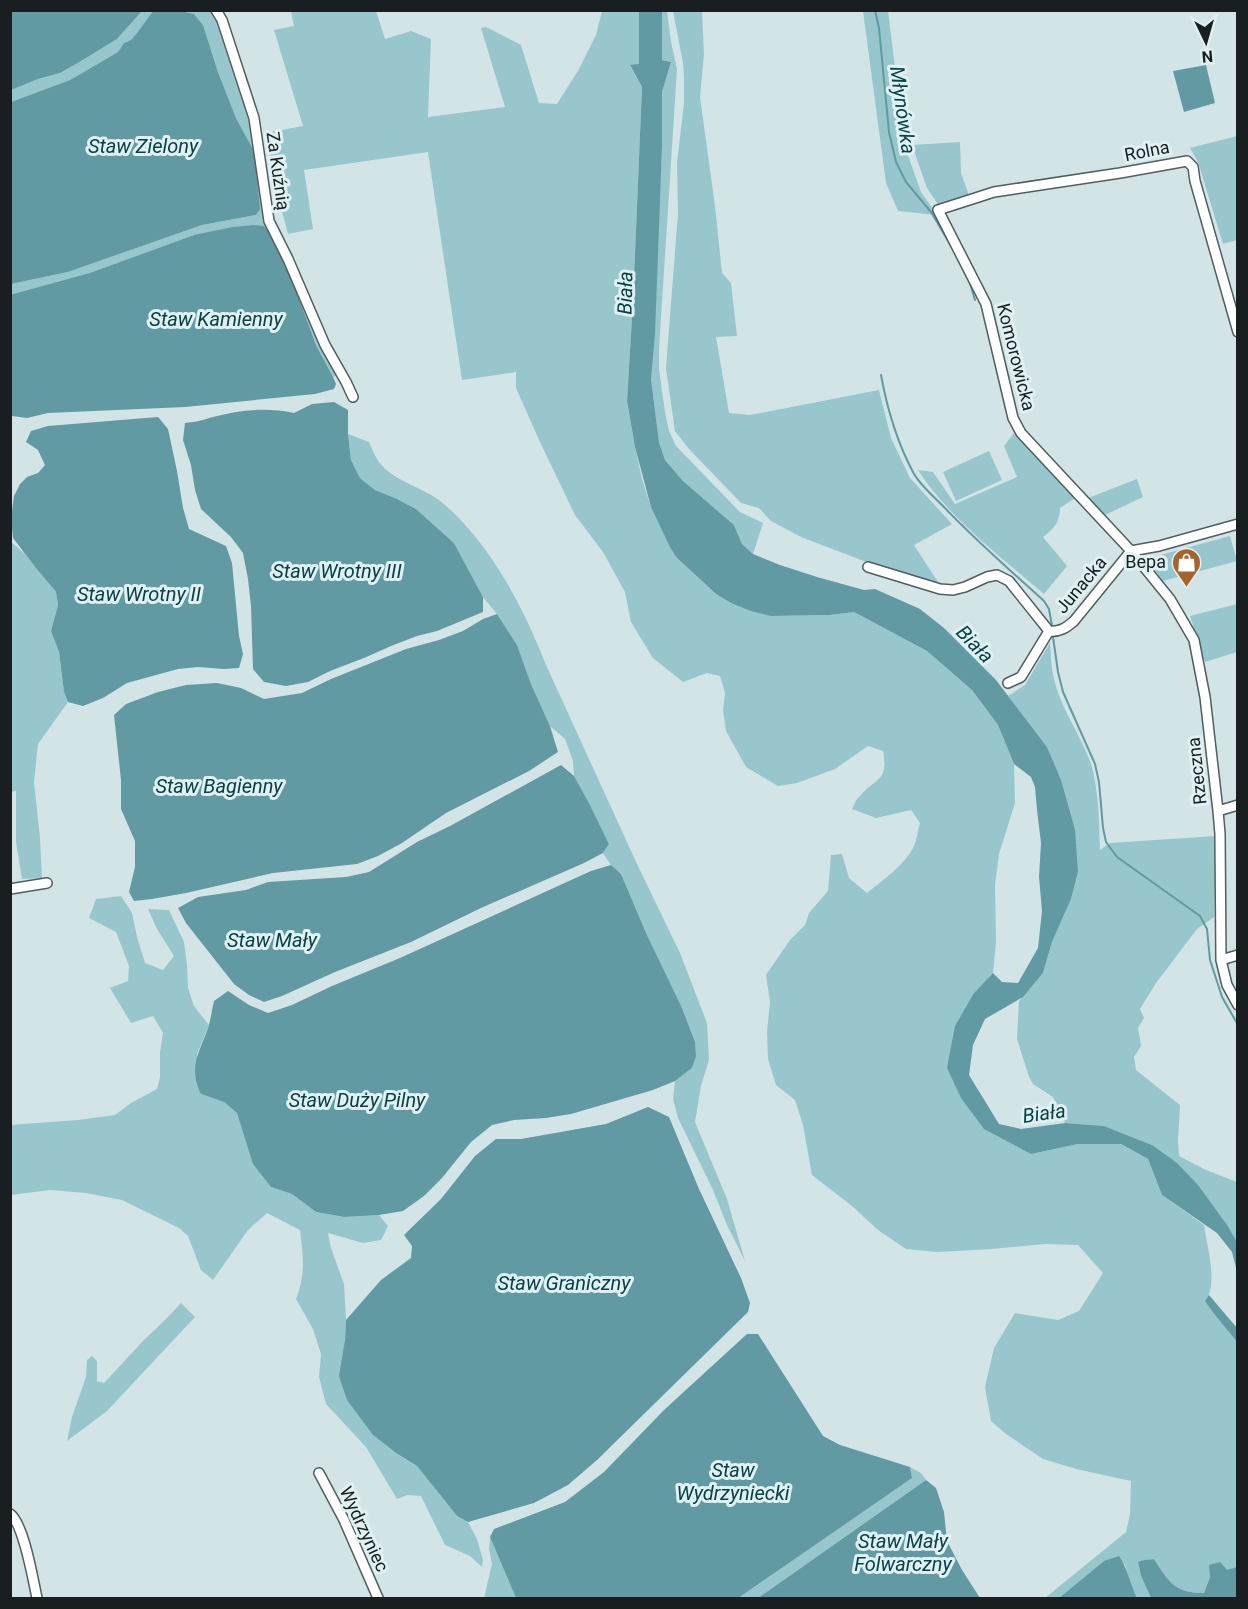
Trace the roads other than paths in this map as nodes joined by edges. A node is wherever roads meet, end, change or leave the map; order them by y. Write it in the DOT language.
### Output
graph roads {
  1 [pos="216,10"];
  2 [pos="938,210"];
  3 [pos="1238,332"];
  4 [pos="353,397"];
  5 [pos="1238,524"];
  6 [pos="1131,551"];
  7 [pos="868,567"];
  8 [pos="1048,631"];
  9 [pos="1008,683"];
  10 [pos="1238,806"];
  11 [pos="1218,811"];
  12 [pos="47,883"];
  13 [pos="10,889"];
  14 [pos="1238,955"];
  15 [pos="1221,960"];
  16 [pos="1238,1005"];
  17 [pos="319,1473"];
  18 [pos="12,1518"];
  19 [pos="37,1599"];
  20 [pos="378,1599"];
  1 -- 4 [label="street, Za Kuźnią"];
  2 -- 3 [label="street, Rolna"];
  2 -- 6 [label="street, Komorowicka"];
  5 -- 6 [label="street, Junacka"];
  6 -- 8 [label="street, Junacka"];
  6 -- 11 [label="street, Rzeczna"];
  7 -- 8 [label="street, Junacka"];
  8 -- 9 [label="street, Junacka"];
  10 -- 11 [label="street"];
  11 -- 15 [label="street, Rzeczna"];
  12 -- 13 [label="street"];
  14 -- 15 [label="street"];
  15 -- 16 [label="street, Rzeczna"];
  17 -- 20 [label="street, Wydrzyniec"];
  18 -- 19 [label="street"];
}
